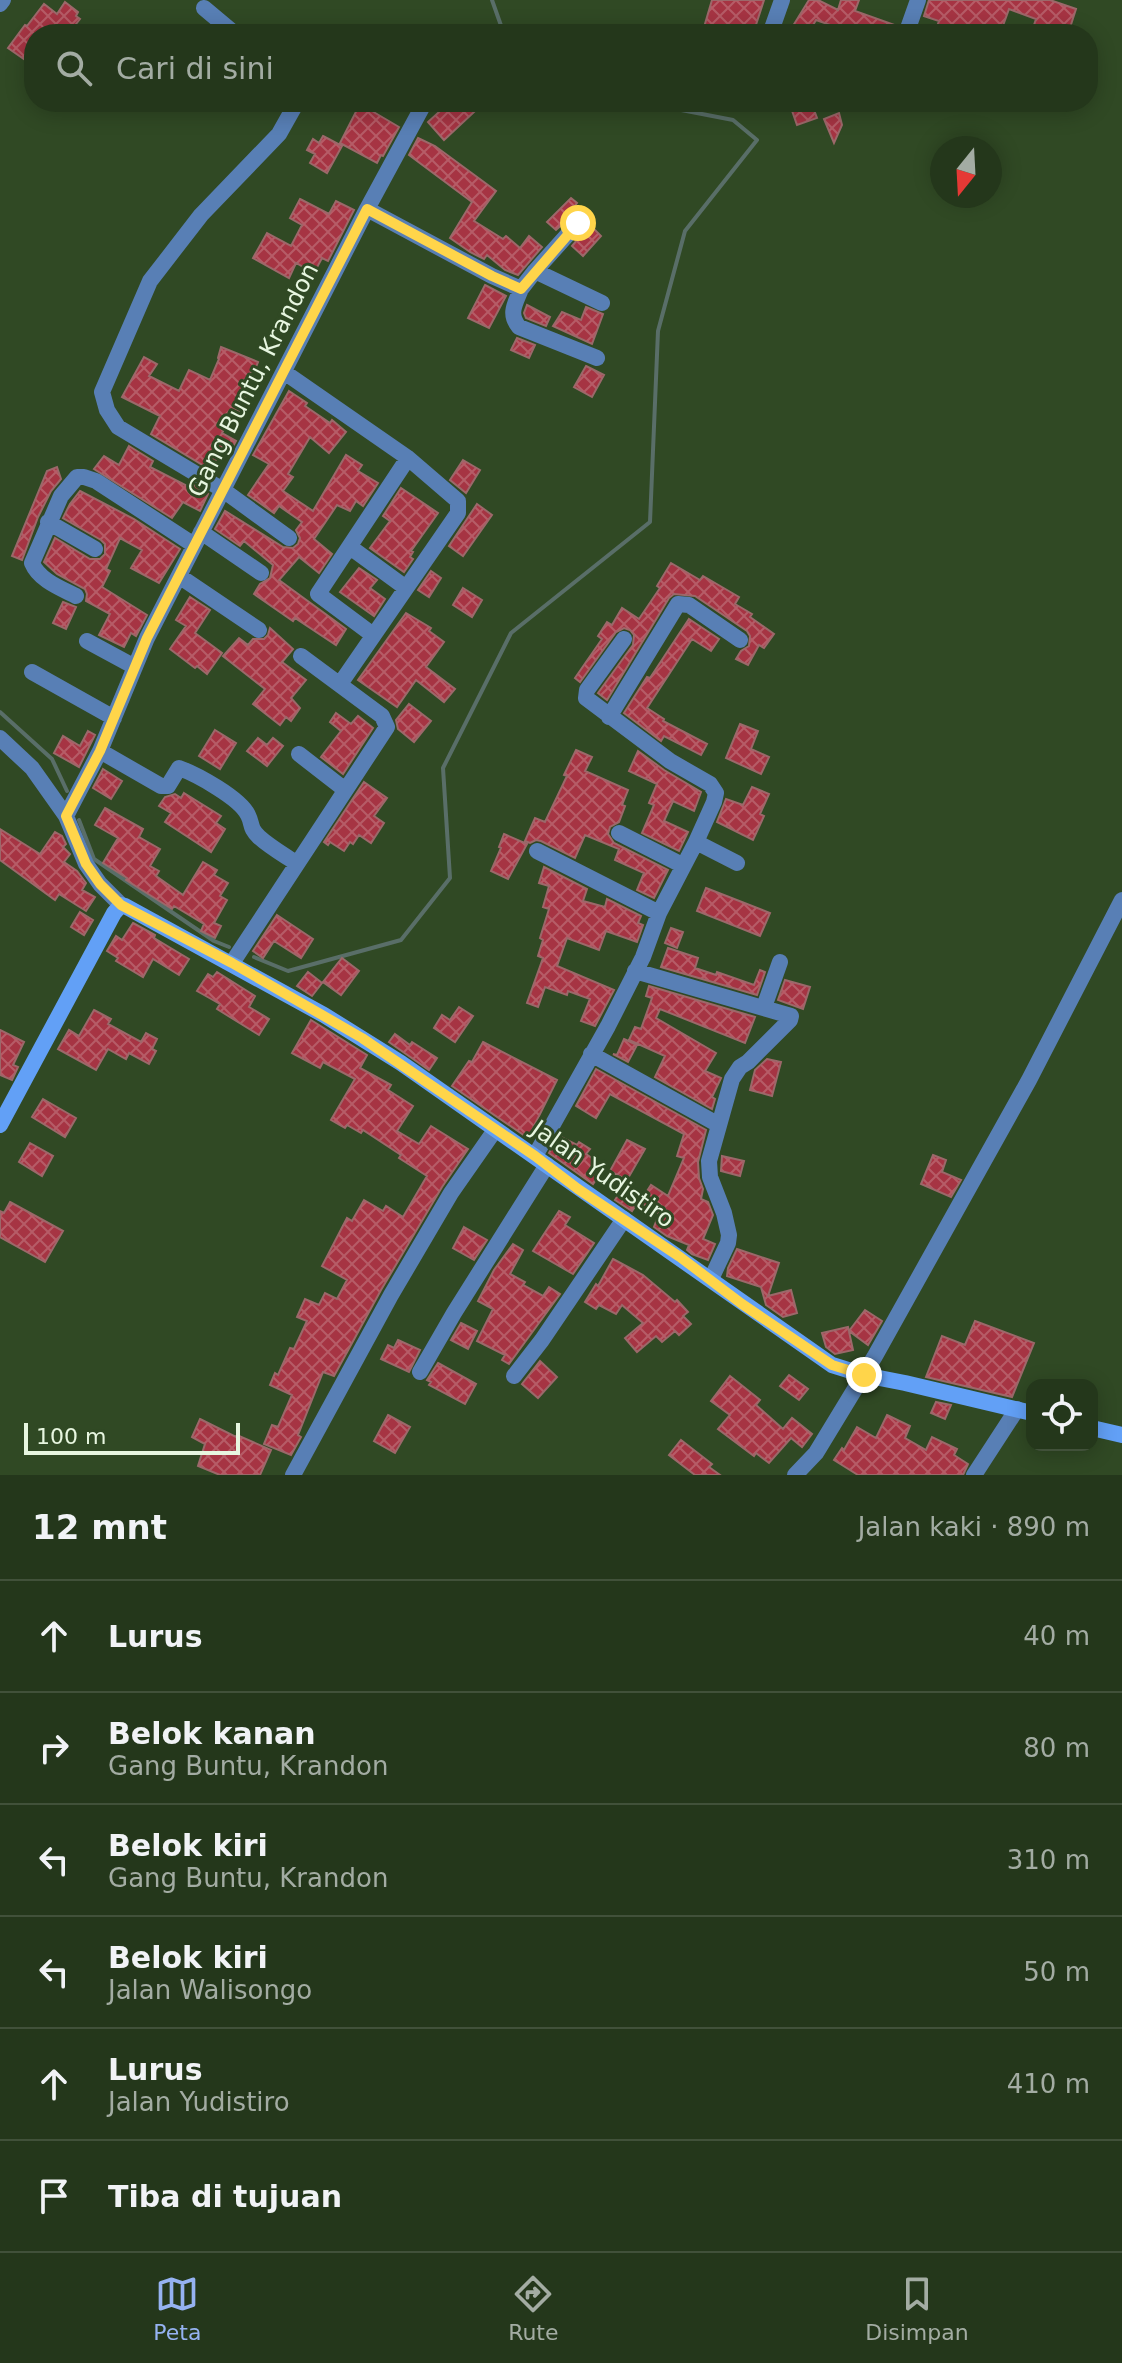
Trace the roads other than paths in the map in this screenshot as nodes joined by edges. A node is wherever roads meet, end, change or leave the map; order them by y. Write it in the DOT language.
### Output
graph roads {
  1 [pos="782,0"];
  2 [pos="918,0"];
  3 [pos="204,8"];
  4 [pos="223,24"];
  5 [pos="774,24"];
  6 [pos="910,24"];
  7 [pos="291,112"];
  8 [pos="416,112"];
  9 [pos="367,209"];
  10 [pos="578,223"];
  11 [pos="535,271"];
  12 [pos="521,289"];
  13 [pos="602,303"];
  14 [pos="597,358"];
  15 [pos="284,372"];
  16 [pos="408,458"];
  17 [pos="223,490"];
  18 [pos="48,522"];
  19 [pos="289,538"];
  20 [pos="198,539"];
  21 [pos="350,547"];
  22 [pos="95,549"];
  23 [pos="261,573"];
  24 [pos="179,576"];
  25 [pos="406,588"];
  26 [pos="76,596"];
  27 [pos="259,630"];
  28 [pos="373,635"];
  29 [pos="624,639"];
  30 [pos="740,640"];
  31 [pos="87,641"];
  32 [pos="301,656"];
  33 [pos="135,667"];
  34 [pos="32,672"];
  35 [pos="340,684"];
  36 [pos="609,717"];
  37 [pos="114,718"];
  38 [pos="0,738"];
  39 [pos="100,751"];
  40 [pos="299,754"];
  41 [pos="344,789"];
  42 [pos="66,816"];
  43 [pos="619,833"];
  44 [pos="696,842"];
  45 [pos="537,851"];
  46 [pos="296,863"];
  47 [pos="737,863"];
  48 [pos="682,865"];
  49 [pos="1122,900"];
  50 [pos="121,905"];
  51 [pos="659,913"];
  52 [pos="780,962"];
  53 [pos="232,963"];
  54 [pos="635,971"];
  55 [pos="764,1007"];
  56 [pos="591,1054"];
  57 [pos="0,1125"];
  58 [pos="719,1125"];
  59 [pos="495,1130"];
  60 [pos="541,1160"];
  61 [pos="624,1219"];
  62 [pos="711,1279"];
  63 [pos="420,1372"];
  64 [pos="864,1375"];
  65 [pos="514,1376"];
  66 [pos="1024,1411"];
  67 [pos="1098,1429"];
  68 [pos="1122,1435"];
  69 [pos="293,1475"];
  70 [pos="795,1475"];
  71 [pos="974,1475"];
  1 -- 5 [label="street"];
  2 -- 6 [label="street"];
  3 -- 4 [label="street"];
  7 -- 17 [label="street"];
  8 -- 9 [label="street, Gang Buntu, Krandon"];
  9 -- 12 [label="street"];
  9 -- 15 [label="street, Gang Buntu, Krandon"];
  10 -- 11 [label="street"];
  11 -- 12 [label="street"];
  11 -- 13 [label="street"];
  12 -- 14 [label="street"];
  15 -- 16 [label="street"];
  15 -- 17 [label="street, Gang Buntu, Krandon"];
  16 -- 21 [label="street"];
  16 -- 25 [label="street"];
  17 -- 19 [label="street"];
  17 -- 20 [label="street, Gang Buntu, Krandon"];
  18 -- 20 [label="street"];
  18 -- 22 [label="street"];
  18 -- 26 [label="street"];
  20 -- 23 [label="street"];
  20 -- 24 [label="street, Gang Buntu, Krandon"];
  21 -- 25 [label="street"];
  21 -- 28 [label="street"];
  24 -- 27 [label="street"];
  24 -- 33 [label="street, Gang Buntu, Krandon"];
  25 -- 28 [label="street"];
  28 -- 35 [label="street"];
  29 -- 36 [label="street"];
  30 -- 36 [label="street"];
  31 -- 33 [label="street"];
  32 -- 35 [label="street"];
  33 -- 37 [label="street, Gang Buntu, Krandon"];
  34 -- 37 [label="street"];
  35 -- 41 [label="street"];
  36 -- 44 [label="street"];
  37 -- 39 [label="street, Gang Buntu, Krandon"];
  38 -- 42 [label="street"];
  39 -- 42 [label="street, Gang Buntu, Krandon"];
  39 -- 46 [label="street"];
  40 -- 41 [label="street"];
  41 -- 46 [label="street"];
  42 -- 50 [label="street"];
  43 -- 48 [label="street"];
  44 -- 47 [label="street"];
  44 -- 48 [label="street"];
  45 -- 51 [label="street"];
  46 -- 53 [label="street"];
  48 -- 51 [label="street"];
  49 -- 64 [label="street"];
  50 -- 53 [label="street, Jalan Yudistiro"];
  50 -- 57 [label="street"];
  51 -- 54 [label="street"];
  52 -- 55 [label="street"];
  53 -- 59 [label="street, Jalan Yudistiro"];
  54 -- 55 [label="street"];
  54 -- 56 [label="street"];
  55 -- 58 [label="street"];
  56 -- 58 [label="street"];
  56 -- 60 [label="street"];
  58 -- 62 [label="street"];
  59 -- 60 [label="street, Jalan Yudistiro"];
  59 -- 69 [label="street"];
  60 -- 61 [label="street, Jalan Yudistiro"];
  60 -- 63 [label="street"];
  61 -- 62 [label="street, Jalan Yudistiro"];
  61 -- 65 [label="street"];
  62 -- 64 [label="street, Jalan Yudistiro"];
  64 -- 66 [label="street, Jalan Yudistiro"];
  64 -- 70 [label="street"];
  66 -- 71 [label="street"];
  67 -- 68 [label="street"];
}
